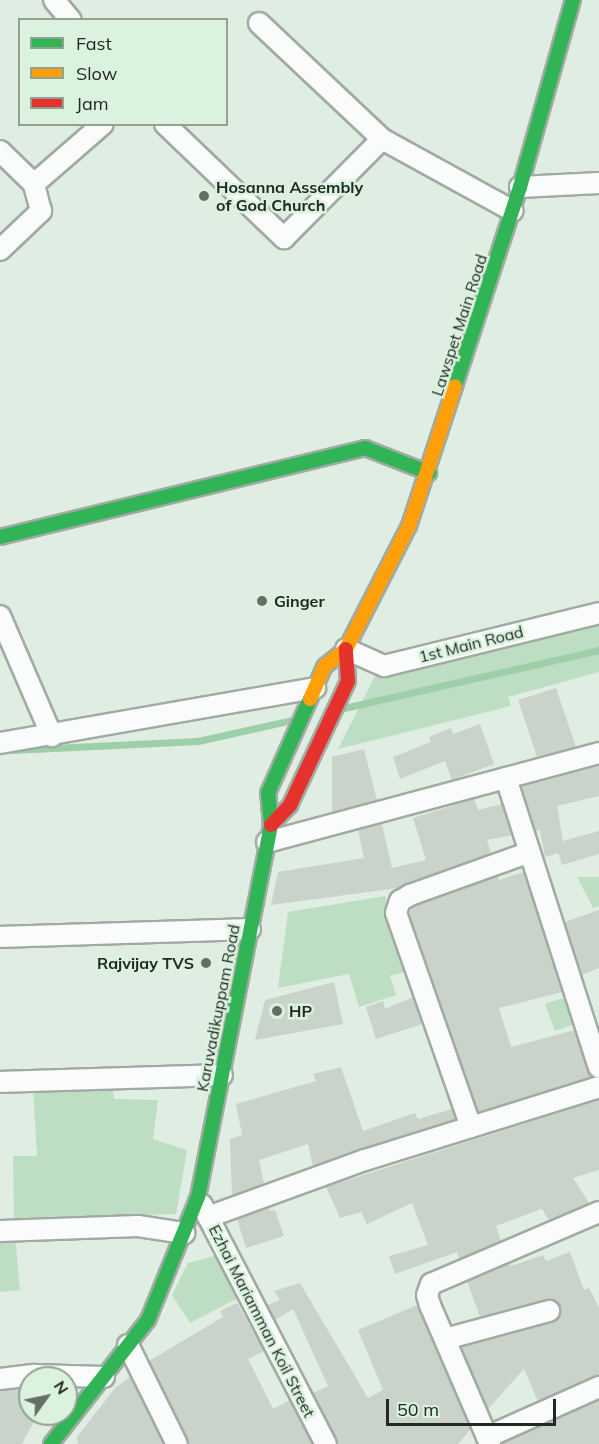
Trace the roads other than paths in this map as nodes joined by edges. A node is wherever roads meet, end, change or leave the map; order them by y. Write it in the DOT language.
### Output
graph roads {
  1 [pos="54,0"];
  2 [pos="573,0"];
  3 [pos="69,18"];
  4 [pos="259,23"];
  5 [pos="101,126"];
  6 [pos="167,126"];
  7 [pos="382,139"];
  8 [pos="0,151"];
  9 [pos="599,183"];
  10 [pos="34,184"];
  11 [pos="520,187"];
  12 [pos="513,211"];
  13 [pos="0,250"];
  14 [pos="429,472"];
  15 [pos="0,537"];
  16 [pos="599,613"];
  17 [pos="0,616"];
  18 [pos="346,649"];
  19 [pos="315,688"];
  20 [pos="52,736"];
  21 [pos="0,743"];
  22 [pos="599,753"];
  23 [pos="506,778"];
  24 [pos="269,833"];
  25 [pos="530,852"];
  26 [pos="250,929"];
  27 [pos="0,937"];
  28 [pos="599,1067"];
  29 [pos="222,1075"];
  30 [pos="0,1082"];
  31 [pos="599,1087"];
  32 [pos="471,1127"];
  33 [pos="198,1197"];
  34 [pos="599,1212"];
  35 [pos="208,1216"];
  36 [pos="0,1231"];
  37 [pos="184,1233"];
  38 [pos="549,1311"];
  39 [pos="445,1339"];
  40 [pos="128,1345"];
  41 [pos="104,1377"];
  42 [pos="0,1379"];
  43 [pos="599,1387"];
  44 [pos="488,1440"];
  45 [pos="51,1444"];
  46 [pos="177,1444"];
  47 [pos="326,1444"];
  1 -- 3 [label="street"];
  2 -- 11 [label="street, Lawspet Main Road"];
  4 -- 7 [label="street"];
  5 -- 10 [label="street"];
  6 -- 7 [label="street"];
  7 -- 12 [label="street"];
  8 -- 10 [label="street"];
  9 -- 11 [label="street"];
  10 -- 13 [label="street"];
  11 -- 12 [label="street, Lawspet Main Road"];
  12 -- 14 [label="street, Lawspet Main Road"];
  14 -- 15 [label="street"];
  14 -- 18 [label="street, Lawspet Main Road"];
  16 -- 18 [label="street, 1st Main Road"];
  17 -- 20 [label="street"];
  18 -- 19 [label="street"];
  18 -- 24 [label="street"];
  19 -- 20 [label="street"];
  19 -- 24 [label="street"];
  20 -- 21 [label="street"];
  22 -- 23 [label="street"];
  23 -- 24 [label="street"];
  23 -- 25 [label="street"];
  24 -- 26 [label="street, Karuvadikuppam Road"];
  25 -- 28 [label="street"];
  25 -- 32 [label="street"];
  26 -- 27 [label="street"];
  26 -- 29 [label="street, Karuvadikuppam Road"];
  29 -- 30 [label="street"];
  29 -- 33 [label="street, Karuvadikuppam Road"];
  31 -- 32 [label="street"];
  32 -- 35 [label="street"];
  33 -- 35 [label="street, Ezhai Mariamman Koil Street"];
  33 -- 37 [label="street, Karuvadikuppam Road"];
  34 -- 39 [label="street"];
  35 -- 47 [label="street, Ezhai Mariamman Koil Street"];
  36 -- 37 [label="street"];
  37 -- 40 [label="street, Karuvadikuppam Road"];
  38 -- 39 [label="street"];
  39 -- 44 [label="street"];
  40 -- 41 [label="street, Karuvadikuppam Road"];
  40 -- 46 [label="street"];
  41 -- 42 [label="street"];
  41 -- 45 [label="street, Karuvadikuppam Road"];
  43 -- 44 [label="street"];
}
